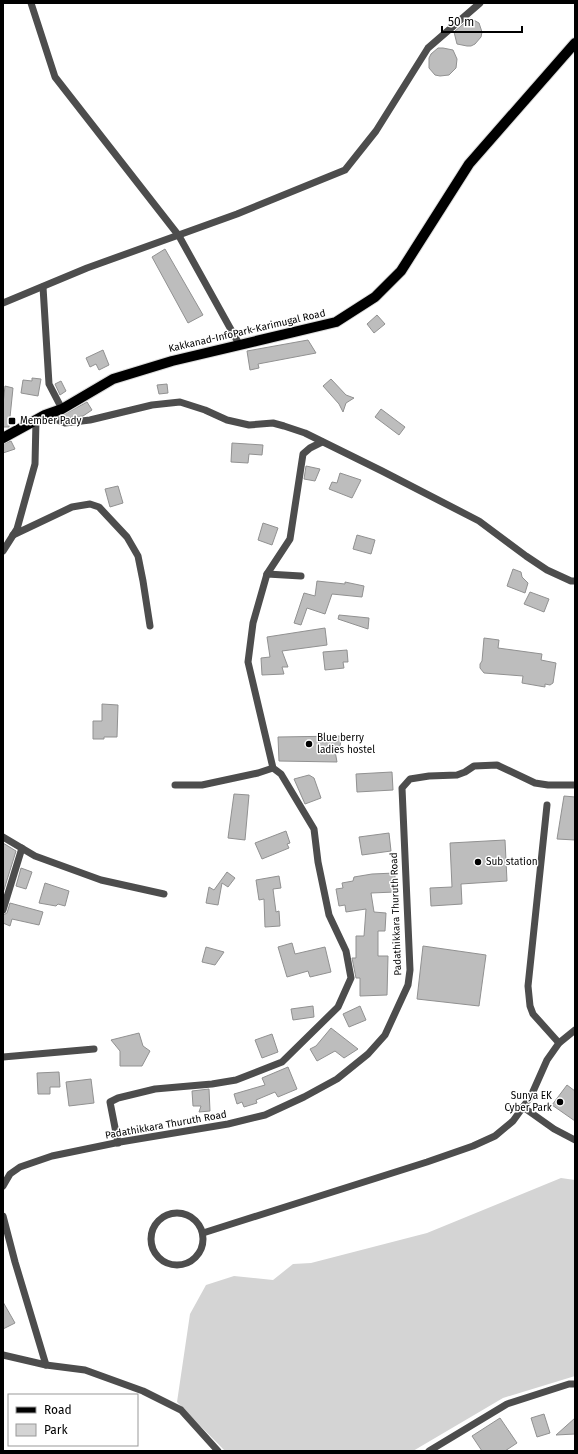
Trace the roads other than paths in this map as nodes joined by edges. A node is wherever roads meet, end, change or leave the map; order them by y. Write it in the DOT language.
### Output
graph roads {
  1 [pos="30,3"];
  2 [pos="480,3"];
  3 [pos="575,43"];
  4 [pos="179,236"];
  5 [pos="43,287"];
  6 [pos="3,303"];
  7 [pos="239,344"];
  8 [pos="62,409"];
  9 [pos="40,417"];
  10 [pos="3,438"];
  11 [pos="322,442"];
  12 [pos="13,535"];
  13 [pos="3,551"];
  14 [pos="267,574"];
  15 [pos="301,576"];
  16 [pos="575,581"];
  17 [pos="150,626"];
  18 [pos="273,768"];
  19 [pos="175,785"];
  20 [pos="575,785"];
  21 [pos="547,805"];
  22 [pos="3,837"];
  23 [pos="22,848"];
  24 [pos="164,894"];
  25 [pos="3,910"];
  26 [pos="575,1030"];
  27 [pos="559,1043"];
  28 [pos="94,1049"];
  29 [pos="3,1057"];
  30 [pos="523,1107"];
  31 [pos="574,1138"];
  32 [pos="118,1143"];
  33 [pos="3,1186"];
  34 [pos="3,1216"];
  35 [pos="203,1233"];
  36 [pos="3,1354"];
  37 [pos="46,1365"];
  38 [pos="575,1384"];
  39 [pos="218,1451"];
  40 [pos="429,1451"];
  1 -- 4 [label="street"];
  2 -- 4 [label="street"];
  3 -- 7 [label="main road, Kakkanad-InfoPark-Karimugal Road"];
  4 -- 5 [label="street"];
  4 -- 7 [label="street"];
  5 -- 6 [label="street"];
  5 -- 8 [label="street"];
  7 -- 8 [label="main road, Kakkanad-InfoPark-Karimugal Road"];
  8 -- 9 [label="main road, Kakkanad-InfoPark-Karimugal Road"];
  9 -- 10 [label="main road, Kakkanad-InfoPark-Karimugal Road"];
  9 -- 11 [label="street"];
  9 -- 12 [label="street"];
  11 -- 14 [label="street"];
  11 -- 16 [label="street"];
  12 -- 13 [label="street"];
  12 -- 17 [label="street"];
  14 -- 15 [label="street"];
  14 -- 18 [label="street"];
  18 -- 19 [label="street"];
  18 -- 32 [label="street"];
  20 -- 32 [label="street, Padathikkara Thuruth Road"];
  21 -- 27 [label="street"];
  22 -- 23 [label="street"];
  23 -- 24 [label="street"];
  23 -- 25 [label="street"];
  26 -- 27 [label="street"];
  27 -- 30 [label="street"];
  28 -- 29 [label="street"];
  30 -- 31 [label="street"];
  30 -- 35 [label="street"];
  32 -- 33 [label="street, Padathikkara Thuruth Road"];
  34 -- 37 [label="street"];
  35 -- 35 [label="street"];
  36 -- 37 [label="street"];
  37 -- 39 [label="street"];
  38 -- 40 [label="street"];
}
